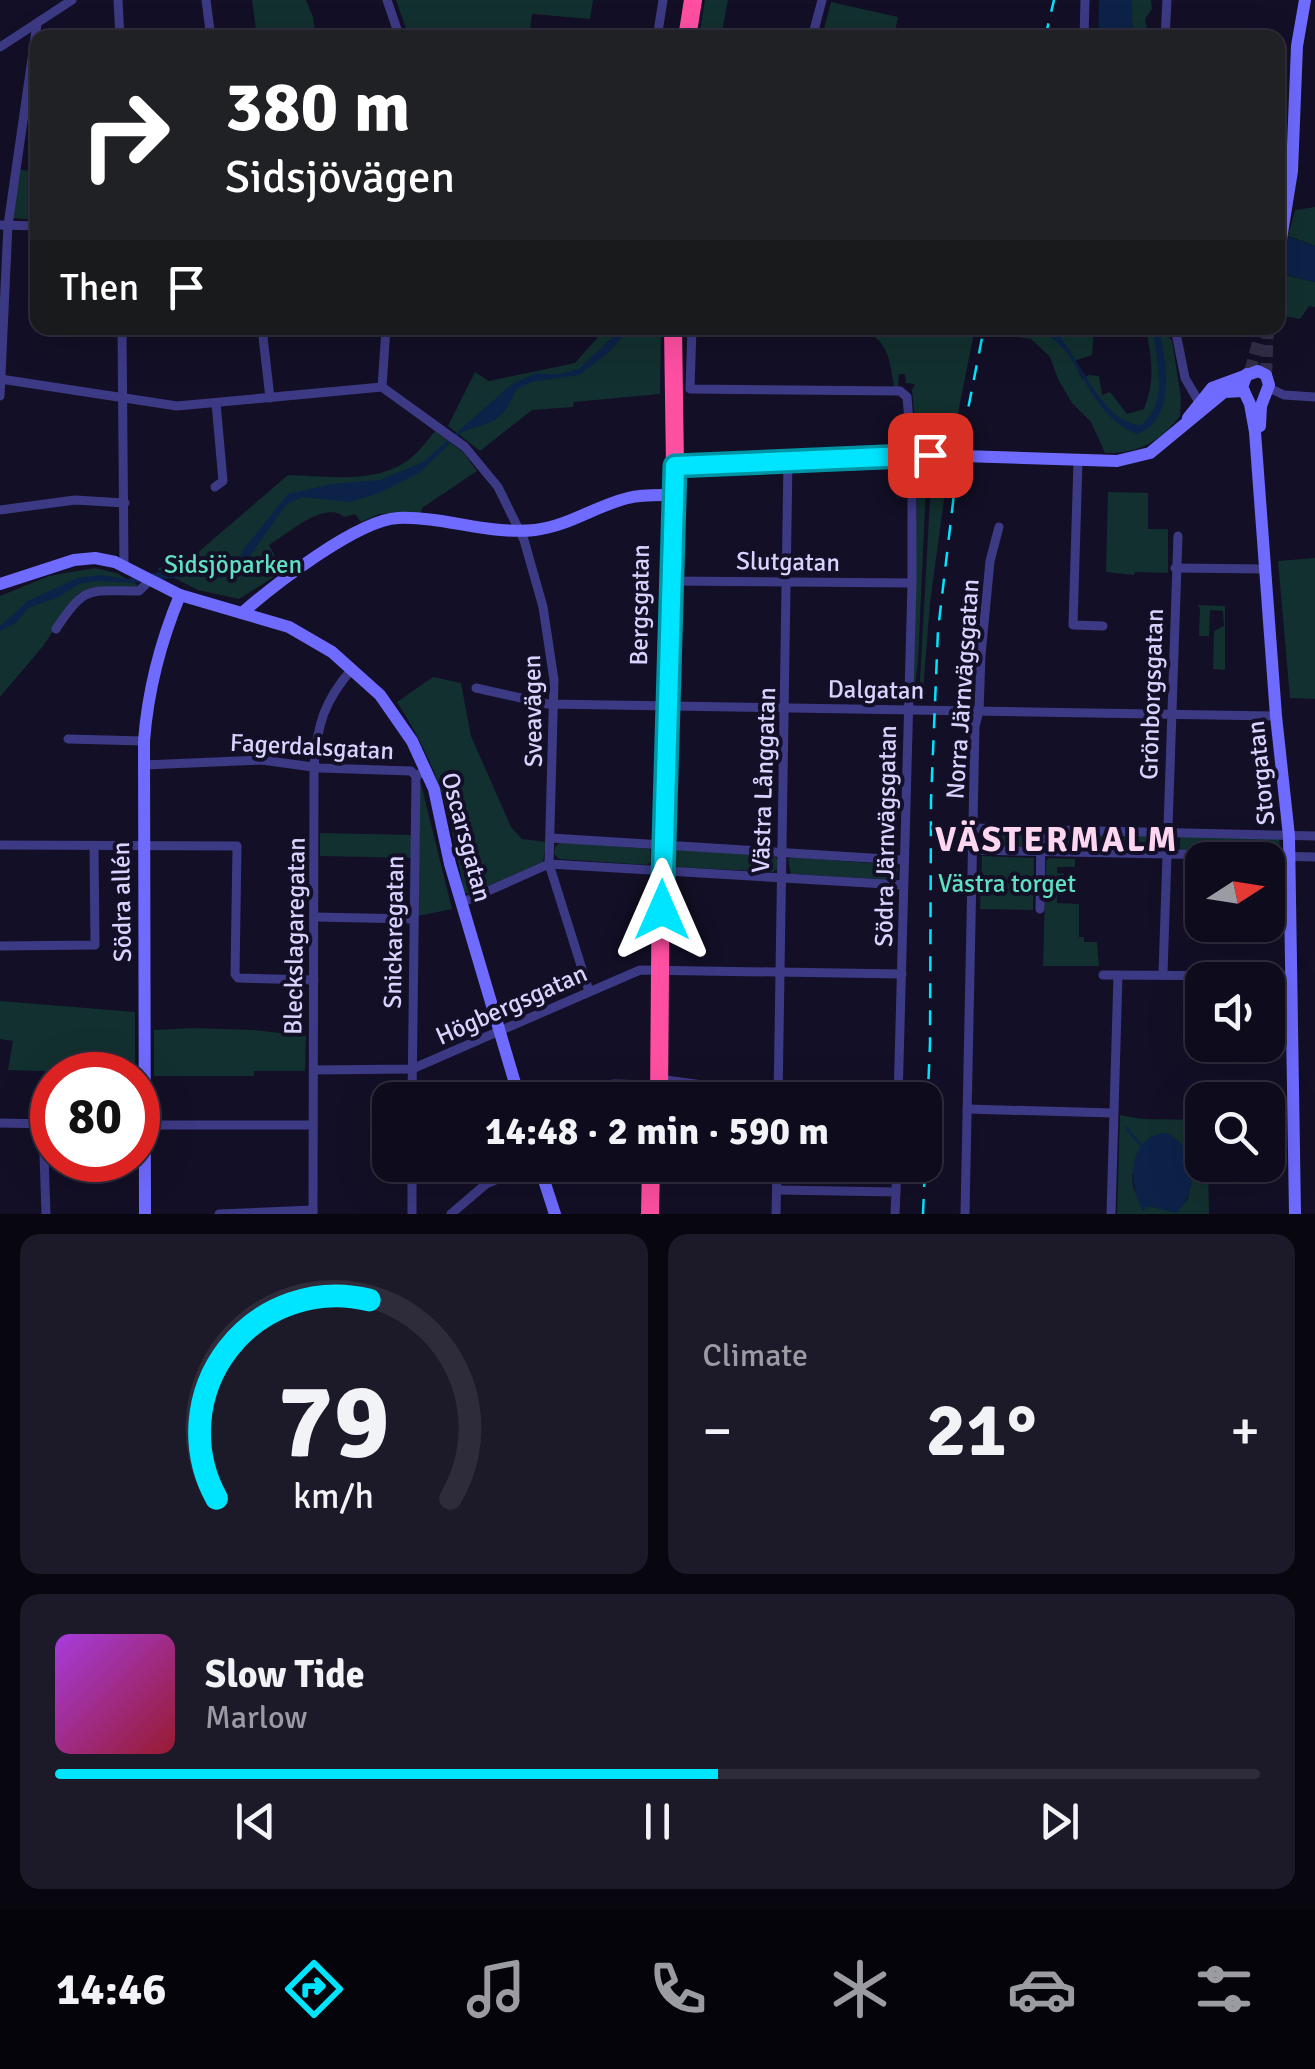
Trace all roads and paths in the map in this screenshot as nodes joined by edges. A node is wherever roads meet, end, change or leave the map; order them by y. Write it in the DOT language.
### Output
graph roads {
  1 [pos="72,0"];
  2 [pos="118,0"];
  3 [pos="206,0"];
  4 [pos="387,0"];
  5 [pos="664,0"];
  6 [pos="693,0"];
  7 [pos="822,0"];
  8 [pos="1085,0"];
  9 [pos="1167,0"];
  10 [pos="1296,0"];
  11 [pos="1305,0"];
  12 [pos="37,24"];
  13 [pos="36,30"];
  14 [pos="120,30"];
  15 [pos="210,30"];
  16 [pos="397,30"];
  17 [pos="659,30"];
  18 [pos="688,30"];
  19 [pos="814,30"];
  20 [pos="1084,30"];
  21 [pos="1165,30"];
  22 [pos="1298,46"];
  23 [pos="0,47"];
  24 [pos="30,67"];
  25 [pos="1285,176"];
  26 [pos="4,225"];
  27 [pos="30,226"];
  28 [pos="122,335"];
  29 [pos="263,335"];
  30 [pos="386,335"];
  31 [pos="674,335"];
  32 [pos="692,335"];
  33 [pos="1176,335"];
  34 [pos="1247,374"];
  35 [pos="0,379"];
  36 [pos="382,387"];
  37 [pos="1267,391"];
  38 [pos="1245,393"];
  39 [pos="0,396"];
  40 [pos="1315,396"];
  41 [pos="124,398"];
  42 [pos="270,398"];
  43 [pos="216,403"];
  44 [pos="1201,406"];
  45 [pos="1256,448"];
  46 [pos="912,456"];
  47 [pos="788,460"];
  48 [pos="1078,461"];
  49 [pos="671,466"];
  50 [pos="216,487"];
  51 [pos="670,495"];
  52 [pos="125,503"];
  53 [pos="0,510"];
  54 [pos="999,527"];
  55 [pos="520,531"];
  56 [pos="1178,536"];
  57 [pos="129,568"];
  58 [pos="1175,568"];
  59 [pos="1266,568"];
  60 [pos="667,580"];
  61 [pos="787,581"];
  62 [pos="148,582"];
  63 [pos="912,583"];
  64 [pos="0,584"];
  65 [pos="175,592"];
  66 [pos="242,613"];
  67 [pos="1103,626"];
  68 [pos="56,629"];
  69 [pos="352,668"];
  70 [pos="476,688"];
  71 [pos="555,704"];
  72 [pos="665,707"];
  73 [pos="786,707"];
  74 [pos="908,710"];
  75 [pos="979,712"];
  76 [pos="1170,716"];
  77 [pos="1276,716"];
  78 [pos="68,739"];
  79 [pos="144,741"];
  80 [pos="144,765"];
  81 [pos="314,768"];
  82 [pos="421,773"];
  83 [pos="974,828"];
  84 [pos="1041,830"];
  85 [pos="1168,831"];
  86 [pos="1289,836"];
  87 [pos="1315,836"];
  88 [pos="551,838"];
  89 [pos="142,844"];
  90 [pos="0,845"];
  91 [pos="662,845"];
  92 [pos="94,846"];
  93 [pos="972,850"];
  94 [pos="1041,850"];
  95 [pos="782,853"];
  96 [pos="1167,854"];
  97 [pos="1290,857"];
  98 [pos="1315,857"];
  99 [pos="903,860"];
  100 [pos="549,864"];
  101 [pos="661,870"];
  102 [pos="780,876"];
  103 [pos="903,885"];
  104 [pos="461,903"];
  105 [pos="1040,909"];
  106 [pos="315,918"];
  107 [pos="414,919"];
  108 [pos="0,946"];
  109 [pos="658,969"];
  110 [pos="779,972"];
  111 [pos="1163,973"];
  112 [pos="902,974"];
  113 [pos="1103,975"];
  114 [pos="1118,975"];
  115 [pos="1292,976"];
  116 [pos="314,980"];
  117 [pos="589,991"];
  118 [pos="500,1030"];
  119 [pos="141,1052"];
  120 [pos="314,1070"];
  121 [pos="412,1070"];
  122 [pos="412,1082"];
  123 [pos="515,1082"];
  124 [pos="656,1082"];
  125 [pos="779,1082"];
  126 [pos="899,1082"];
  127 [pos="967,1109"];
  128 [pos="1112,1113"];
  129 [pos="0,1124"];
  130 [pos="30,1124"];
  131 [pos="313,1124"];
  132 [pos="160,1125"];
  133 [pos="47,1182"];
  134 [pos="144,1182"];
  135 [pos="412,1182"];
  136 [pos="491,1182"];
  137 [pos="545,1182"];
  138 [pos="654,1182"];
  139 [pos="777,1182"];
  140 [pos="896,1182"];
  141 [pos="777,1190"];
  142 [pos="896,1192"];
  143 [pos="313,1212"];
  144 [pos="46,1214"];
  145 [pos="145,1214"];
  146 [pos="219,1214"];
  147 [pos="412,1214"];
  148 [pos="451,1214"];
  149 [pos="555,1214"];
  150 [pos="654,1214"];
  151 [pos="776,1214"];
  152 [pos="896,1214"];
  153 [pos="965,1214"];
  154 [pos="1110,1214"];
  155 [pos="1295,1214"];
  1 -- 12 [label="street"];
  2 -- 14 [label="street"];
  3 -- 15 [label="street"];
  4 -- 16 [label="street"];
  5 -- 17 [label="street"];
  6 -- 18 [label="highway"];
  7 -- 19 [label="street"];
  8 -- 20 [label="street"];
  9 -- 21 [label="street"];
  10 -- 22 [label="street"];
  11 -- 22 [label="street"];
  12 -- 13 [label="street"];
  12 -- 23 [label="street"];
  22 -- 25 [label="street"];
  24 -- 26 [label="street"];
  26 -- 27 [label="street"];
  26 -- 35 [label="street"];
  28 -- 41 [label="street"];
  29 -- 42 [label="street"];
  30 -- 36 [label="street"];
  31 -- 49 [label="highway, Bergsgatan"];
  32 -- 46 [label="street, Södra Järnvägsgatan"];
  33 -- 44 [label="street"];
  34 -- 37 [label="street"];
  34 -- 38 [label="street"];
  34 -- 44 [label="street"];
  35 -- 39 [label="street"];
  35 -- 41 [label="street"];
  36 -- 42 [label="street"];
  36 -- 55 [label="street, Sveavägen"];
  37 -- 38 [label="street"];
  37 -- 40 [label="street"];
  37 -- 45 [label="street, Storgatan"];
  38 -- 44 [label="street"];
  38 -- 45 [label="street, Storgatan"];
  41 -- 43 [label="street"];
  41 -- 52 [label="street"];
  42 -- 43 [label="street"];
  43 -- 50 [label="street"];
  44 -- 48 [label="street"];
  45 -- 59 [label="street, Storgatan"];
  46 -- 47 [label="street"];
  46 -- 48 [label="street"];
  46 -- 63 [label="street, Södra Järnvägsgatan"];
  47 -- 49 [label="street"];
  47 -- 61 [label="street, Västra Långgatan"];
  48 -- 67 [label="street"];
  49 -- 51 [label="highway, Bergsgatan"];
  51 -- 55 [label="street"];
  51 -- 60 [label="highway, Bergsgatan"];
  52 -- 53 [label="street"];
  52 -- 57 [label="street"];
  54 -- 75 [label="street, Norra Järnvägsgatan"];
  55 -- 66 [label="street"];
  55 -- 71 [label="street, Sveavägen"];
  56 -- 58 [label="street, Grönborgsgatan"];
  57 -- 62 [label="street, Oscarsgatan"];
  57 -- 64 [label="street, Oscarsgatan"];
  58 -- 59 [label="street"];
  58 -- 76 [label="street, Grönborgsgatan"];
  59 -- 77 [label="street, Storgatan"];
  60 -- 61 [label="street, Slutgatan"];
  60 -- 72 [label="highway, Bergsgatan"];
  61 -- 63 [label="street, Slutgatan"];
  61 -- 73 [label="street, Västra Långgatan"];
  62 -- 65 [label="street, Oscarsgatan"];
  62 -- 68 [label="street"];
  63 -- 74 [label="street, Södra Järnvägsgatan"];
  65 -- 66 [label="street, Oscarsgatan"];
  65 -- 79 [label="street, Södra allén"];
  66 -- 69 [label="street, Oscarsgatan"];
  69 -- 81 [label="street, Bleckslagaregatan"];
  69 -- 82 [label="street, Oscarsgatan"];
  70 -- 71 [label="street, Dalgatan"];
  71 -- 72 [label="street, Dalgatan"];
  71 -- 88 [label="street, Sveavägen"];
  72 -- 73 [label="street, Dalgatan"];
  72 -- 91 [label="highway, Bergsgatan"];
  73 -- 74 [label="street, Dalgatan"];
  73 -- 95 [label="street, Västra Långgatan"];
  74 -- 75 [label="street, Dalgatan"];
  74 -- 99 [label="street, Södra Järnvägsgatan"];
  75 -- 76 [label="street, Dalgatan"];
  75 -- 83 [label="street, Norra Järnvägsgatan"];
  76 -- 77 [label="street, Dalgatan"];
  76 -- 85 [label="street, Grönborgsgatan"];
  77 -- 86 [label="street, Storgatan"];
  78 -- 79 [label="street"];
  79 -- 80 [label="street, Södra allén"];
  80 -- 81 [label="street, Fagerdalsgatan"];
  80 -- 89 [label="street, Södra allén"];
  81 -- 82 [label="street, Fagerdalsgatan"];
  81 -- 106 [label="street, Bleckslagaregatan"];
  82 -- 104 [label="street, Oscarsgatan"];
  82 -- 107 [label="street, Snickaregatan"];
  83 -- 84 [label="street"];
  83 -- 93 [label="street, Norra Järnvägsgatan"];
  84 -- 85 [label="street"];
  84 -- 94 [label="street"];
  85 -- 86 [label="street"];
  85 -- 96 [label="street, Grönborgsgatan"];
  86 -- 87 [label="street"];
  86 -- 97 [label="street, Storgatan"];
  88 -- 91 [label="street"];
  88 -- 100 [label="street, Sveavägen"];
  89 -- 92 [label="street"];
  89 -- 116 [label="street"];
  89 -- 119 [label="street, Södra allén"];
  90 -- 92 [label="street"];
  91 -- 95 [label="street"];
  91 -- 101 [label="highway, Bergsgatan"];
  92 -- 108 [label="street"];
  93 -- 94 [label="street"];
  93 -- 127 [label="street, Norra Järnvägsgatan"];
  94 -- 96 [label="street"];
  94 -- 105 [label="street"];
  95 -- 99 [label="street"];
  95 -- 102 [label="street, Västra Långgatan"];
  96 -- 97 [label="street"];
  96 -- 111 [label="street, Grönborgsgatan"];
  97 -- 98 [label="street"];
  97 -- 115 [label="street, Storgatan"];
  99 -- 103 [label="street, Södra Järnvägsgatan"];
  100 -- 101 [label="street"];
  100 -- 104 [label="street"];
  100 -- 117 [label="street, Sveavägen"];
  101 -- 102 [label="street"];
  101 -- 109 [label="highway, Bergsgatan"];
  102 -- 103 [label="street"];
  102 -- 110 [label="street, Västra Långgatan"];
  103 -- 112 [label="street, Södra Järnvägsgatan"];
  104 -- 118 [label="street, Oscarsgatan"];
  106 -- 107 [label="street"];
  106 -- 116 [label="street, Bleckslagaregatan"];
  107 -- 121 [label="street, Snickaregatan"];
  109 -- 110 [label="street, Högbergsgatan"];
  109 -- 117 [label="street, Högbergsgatan"];
  109 -- 124 [label="highway, Bergsgatan"];
  110 -- 112 [label="street, Högbergsgatan"];
  110 -- 125 [label="street, Västra Långgatan"];
  111 -- 114 [label="street"];
  111 -- 115 [label="street"];
  112 -- 126 [label="street, Södra Järnvägsgatan"];
  113 -- 114 [label="street"];
  114 -- 128 [label="street"];
  115 -- 155 [label="street, Storgatan"];
  116 -- 120 [label="street, Bleckslagaregatan"];
  117 -- 118 [label="street, Högbergsgatan"];
  118 -- 121 [label="street, Högbergsgatan"];
  118 -- 123 [label="street, Oscarsgatan"];
  120 -- 121 [label="street, Högbergsgatan"];
  120 -- 131 [label="street, Bleckslagaregatan"];
  121 -- 122 [label="street, Snickaregatan"];
  127 -- 128 [label="street"];
  127 -- 153 [label="street, Norra Järnvägsgatan"];
  128 -- 154 [label="street"];
  129 -- 130 [label="street"];
  131 -- 132 [label="street"];
  131 -- 143 [label="street, Bleckslagaregatan"];
  133 -- 144 [label="street"];
  134 -- 145 [label="street, Södra allén"];
  135 -- 147 [label="street"];
  136 -- 148 [label="street"];
  137 -- 149 [label="street"];
  138 -- 150 [label="highway"];
  139 -- 141 [label="street"];
  140 -- 142 [label="street"];
  141 -- 142 [label="street"];
  141 -- 151 [label="street"];
  142 -- 152 [label="street"];
  143 -- 146 [label="street"];
}
